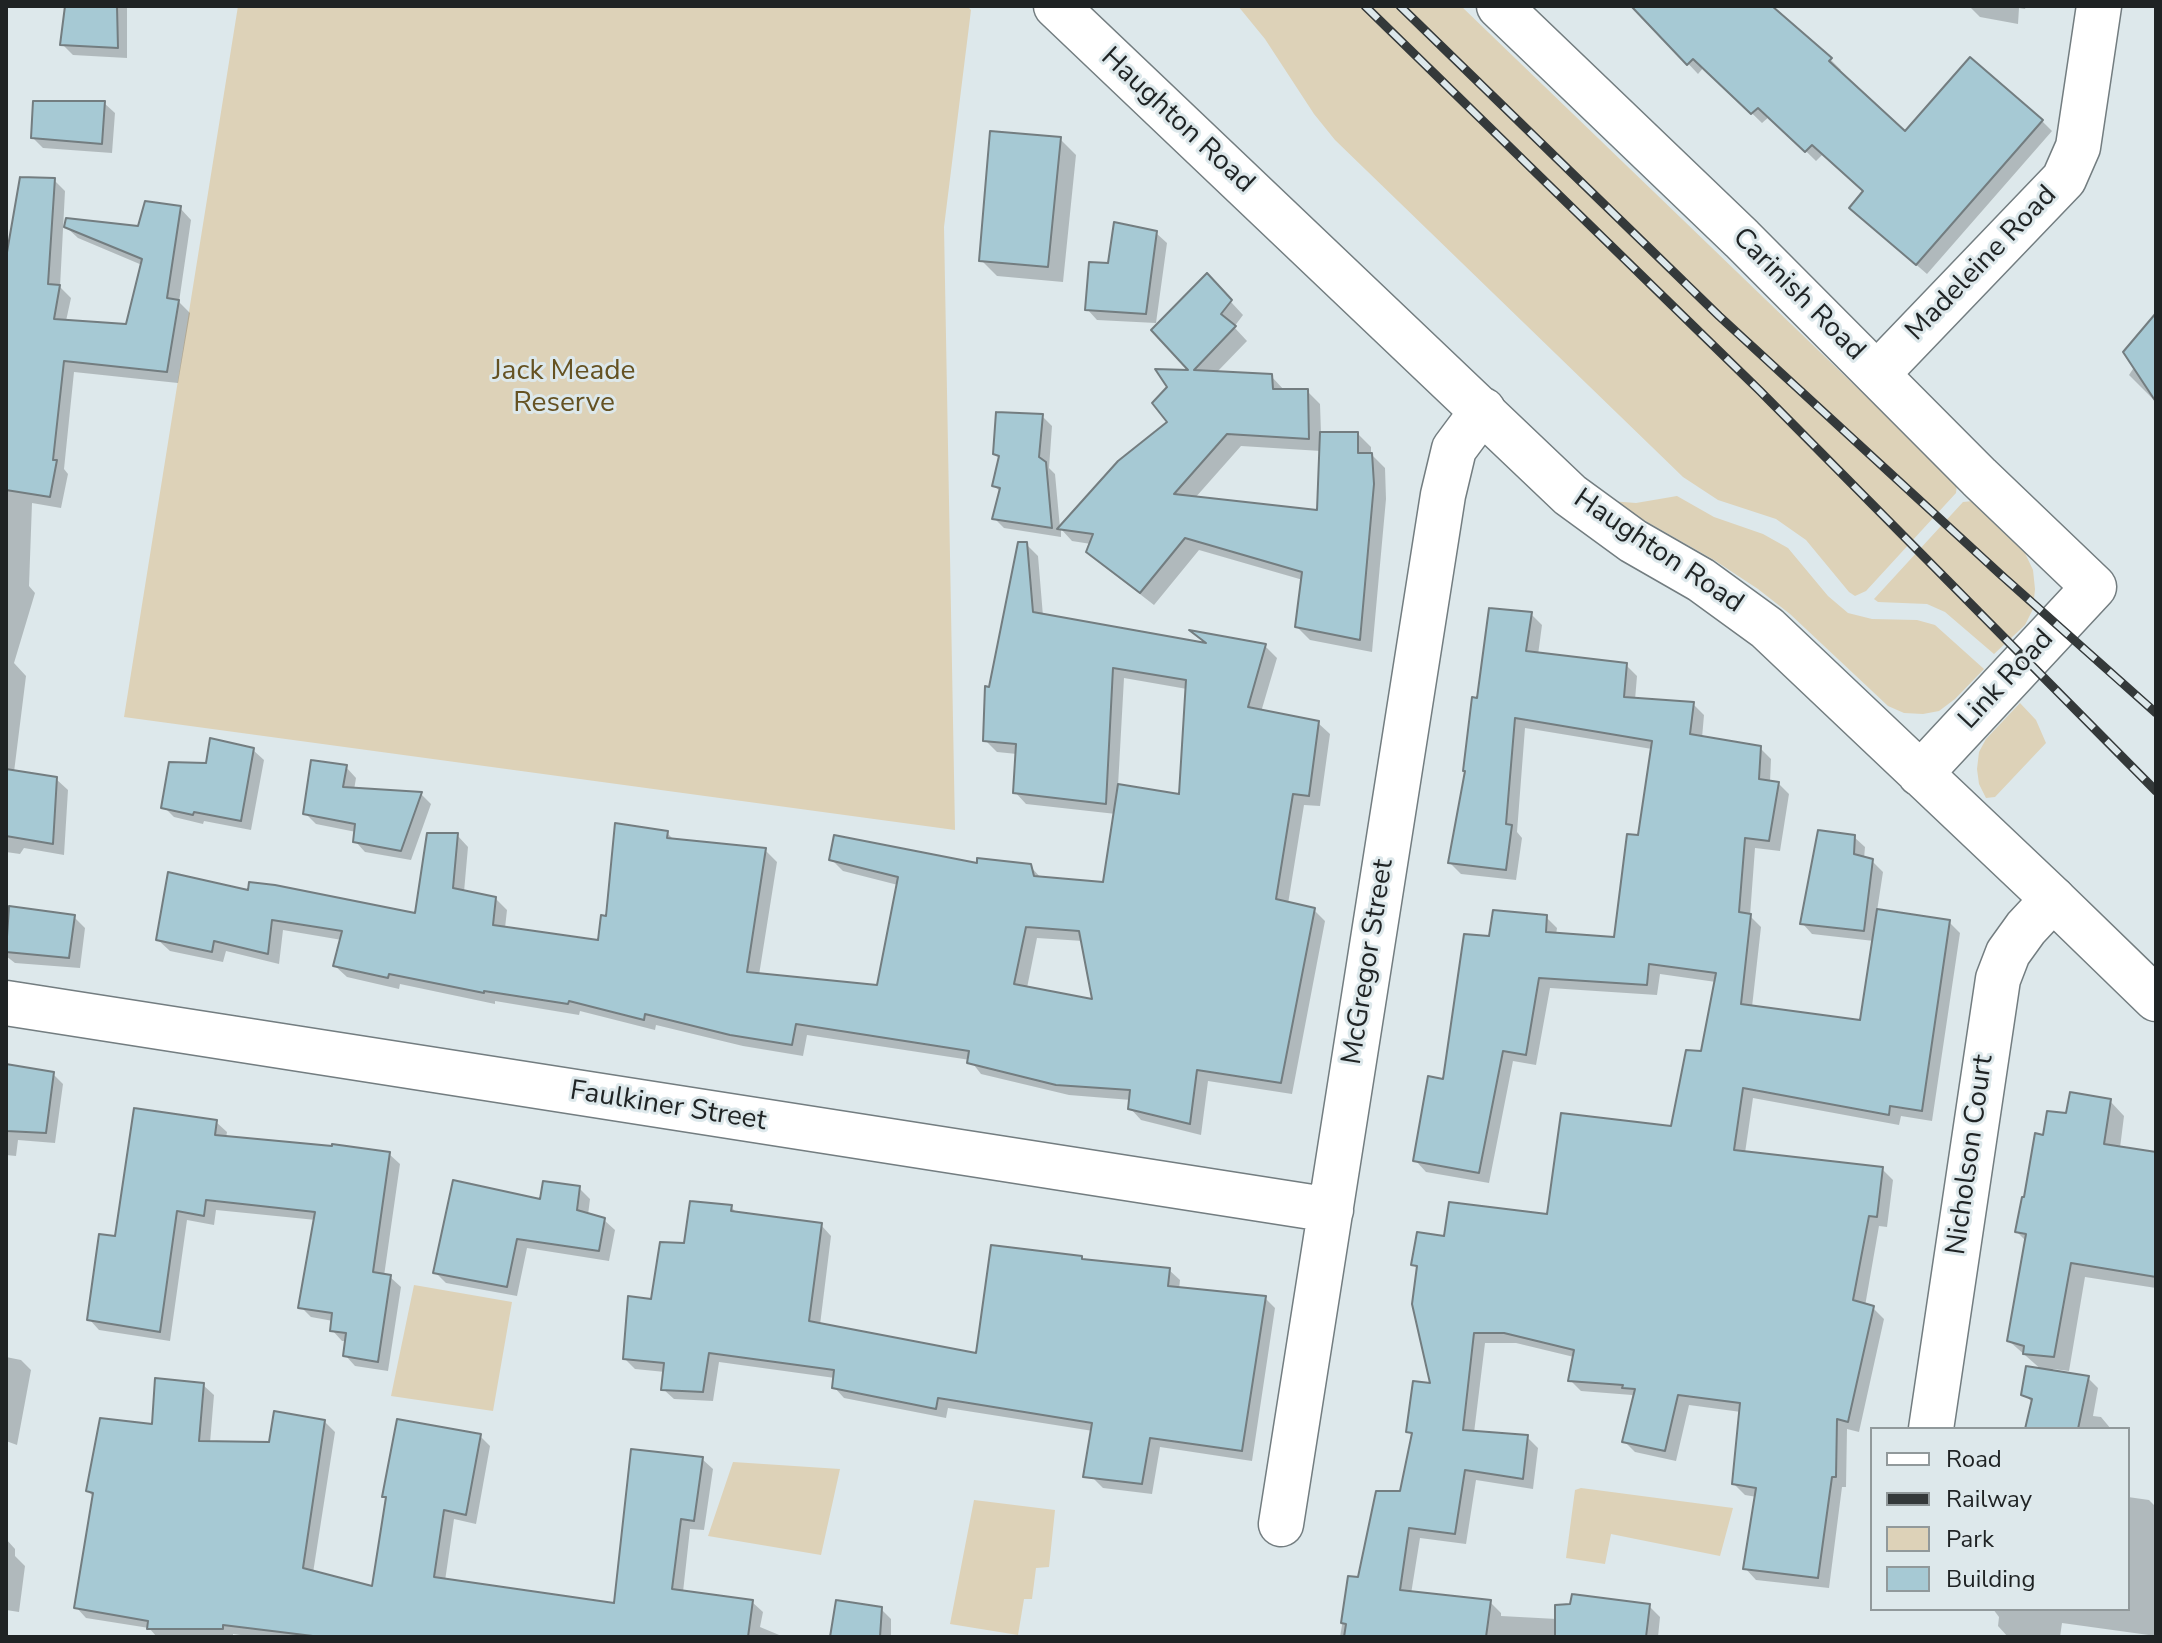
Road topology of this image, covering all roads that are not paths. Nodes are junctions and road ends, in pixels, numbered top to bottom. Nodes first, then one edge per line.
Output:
1 (1056, 6) edge
2 (1499, 6) edge
3 (2099, 6) edge
4 (1877, 374) junction
5 (1483, 410) junction
6 (2094, 587) joint
7 (1920, 774) junction
8 (2053, 899) junction
9 (2156, 999) edge
10 (6, 1003) edge
11 (1331, 1210) junction
12 (1931, 1427) edge
13 (1281, 1524) dead end

1 - 5 street, Haughton Road
2 - 4 street, Carinish Road
3 - 4 street, Madeleine Road
4 - 6 street, Carinish Road
5 - 7 street, Haughton Road
5 - 11 street, McGregor Street
6 - 7 street, Link Road
7 - 8 street, Haughton Road
8 - 9 street, Haughton Road
8 - 12 street, Nicholson Court
10 - 11 street, Faulkiner Street
11 - 13 street, McGregor Street

